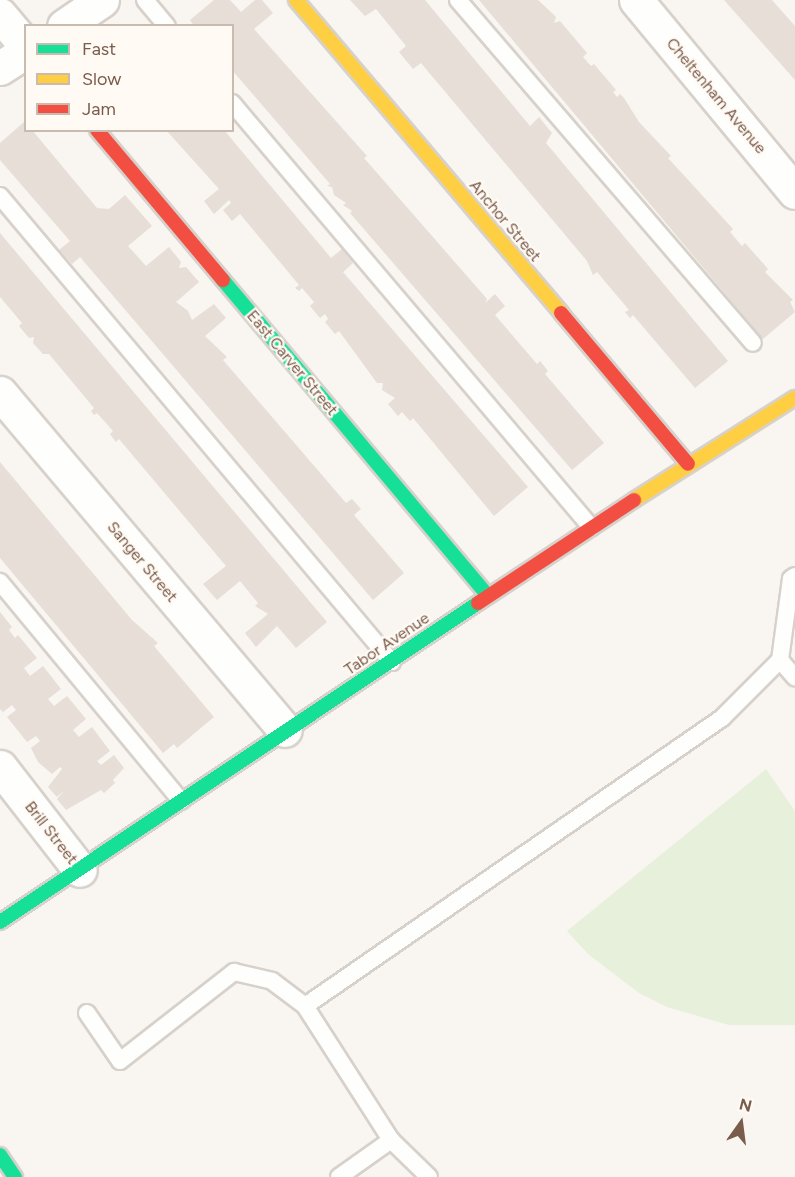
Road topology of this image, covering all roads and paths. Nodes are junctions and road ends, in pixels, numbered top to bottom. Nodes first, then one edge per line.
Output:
1 (102, 0) edge
2 (145, 0) edge
3 (296, 0) edge
4 (458, 0) edge
5 (636, 0) edge
6 (0, 15) edge
7 (67, 24) edge
8 (165, 24) edge
9 (24, 44) edge
10 (24, 52) edge
11 (0, 68) edge
12 (234, 105) edge
13 (99, 132) edge
14 (795, 192) edge
15 (0, 196) edge
16 (753, 343) dead end
17 (0, 393) edge
18 (795, 398) edge
19 (688, 464) junction
20 (591, 527) junction
21 (795, 576) edge
22 (0, 582) edge
23 (488, 596) junction
24 (780, 660) junction
25 (392, 662) junction
26 (795, 677) edge
27 (285, 730) junction
28 (0, 767) edge
29 (181, 801) junction
30 (80, 870) junction
31 (0, 922) edge
32 (305, 1006) junction
33 (87, 1013) dead end
34 (391, 1140) junction
35 (0, 1155) edge
36 (15, 1177) edge
37 (339, 1177) edge
38 (429, 1177) edge

1 - 7 street
2 - 8 lane
3 - 19 street, Anchor Street
4 - 16 lane
5 - 14 street, Cheltenham Avenue
6 - 9 street
10 - 11 street
12 - 20 lane
13 - 23 street, East Carver Street
15 - 25 lane
17 - 27 street, Sanger Street
18 - 19 street, Tabor Avenue
19 - 20 street, Tabor Avenue
20 - 23 street, Tabor Avenue
21 - 24 lane
22 - 29 lane
23 - 25 street, Tabor Avenue
24 - 26 lane
24 - 32 lane
25 - 27 street, Tabor Avenue
27 - 29 street, Tabor Avenue
28 - 30 street, Brill Street
29 - 30 street, Tabor Avenue
30 - 31 street, Tabor Avenue
32 - 33 lane
32 - 34 lane
34 - 37 lane
34 - 38 lane
35 - 36 street

